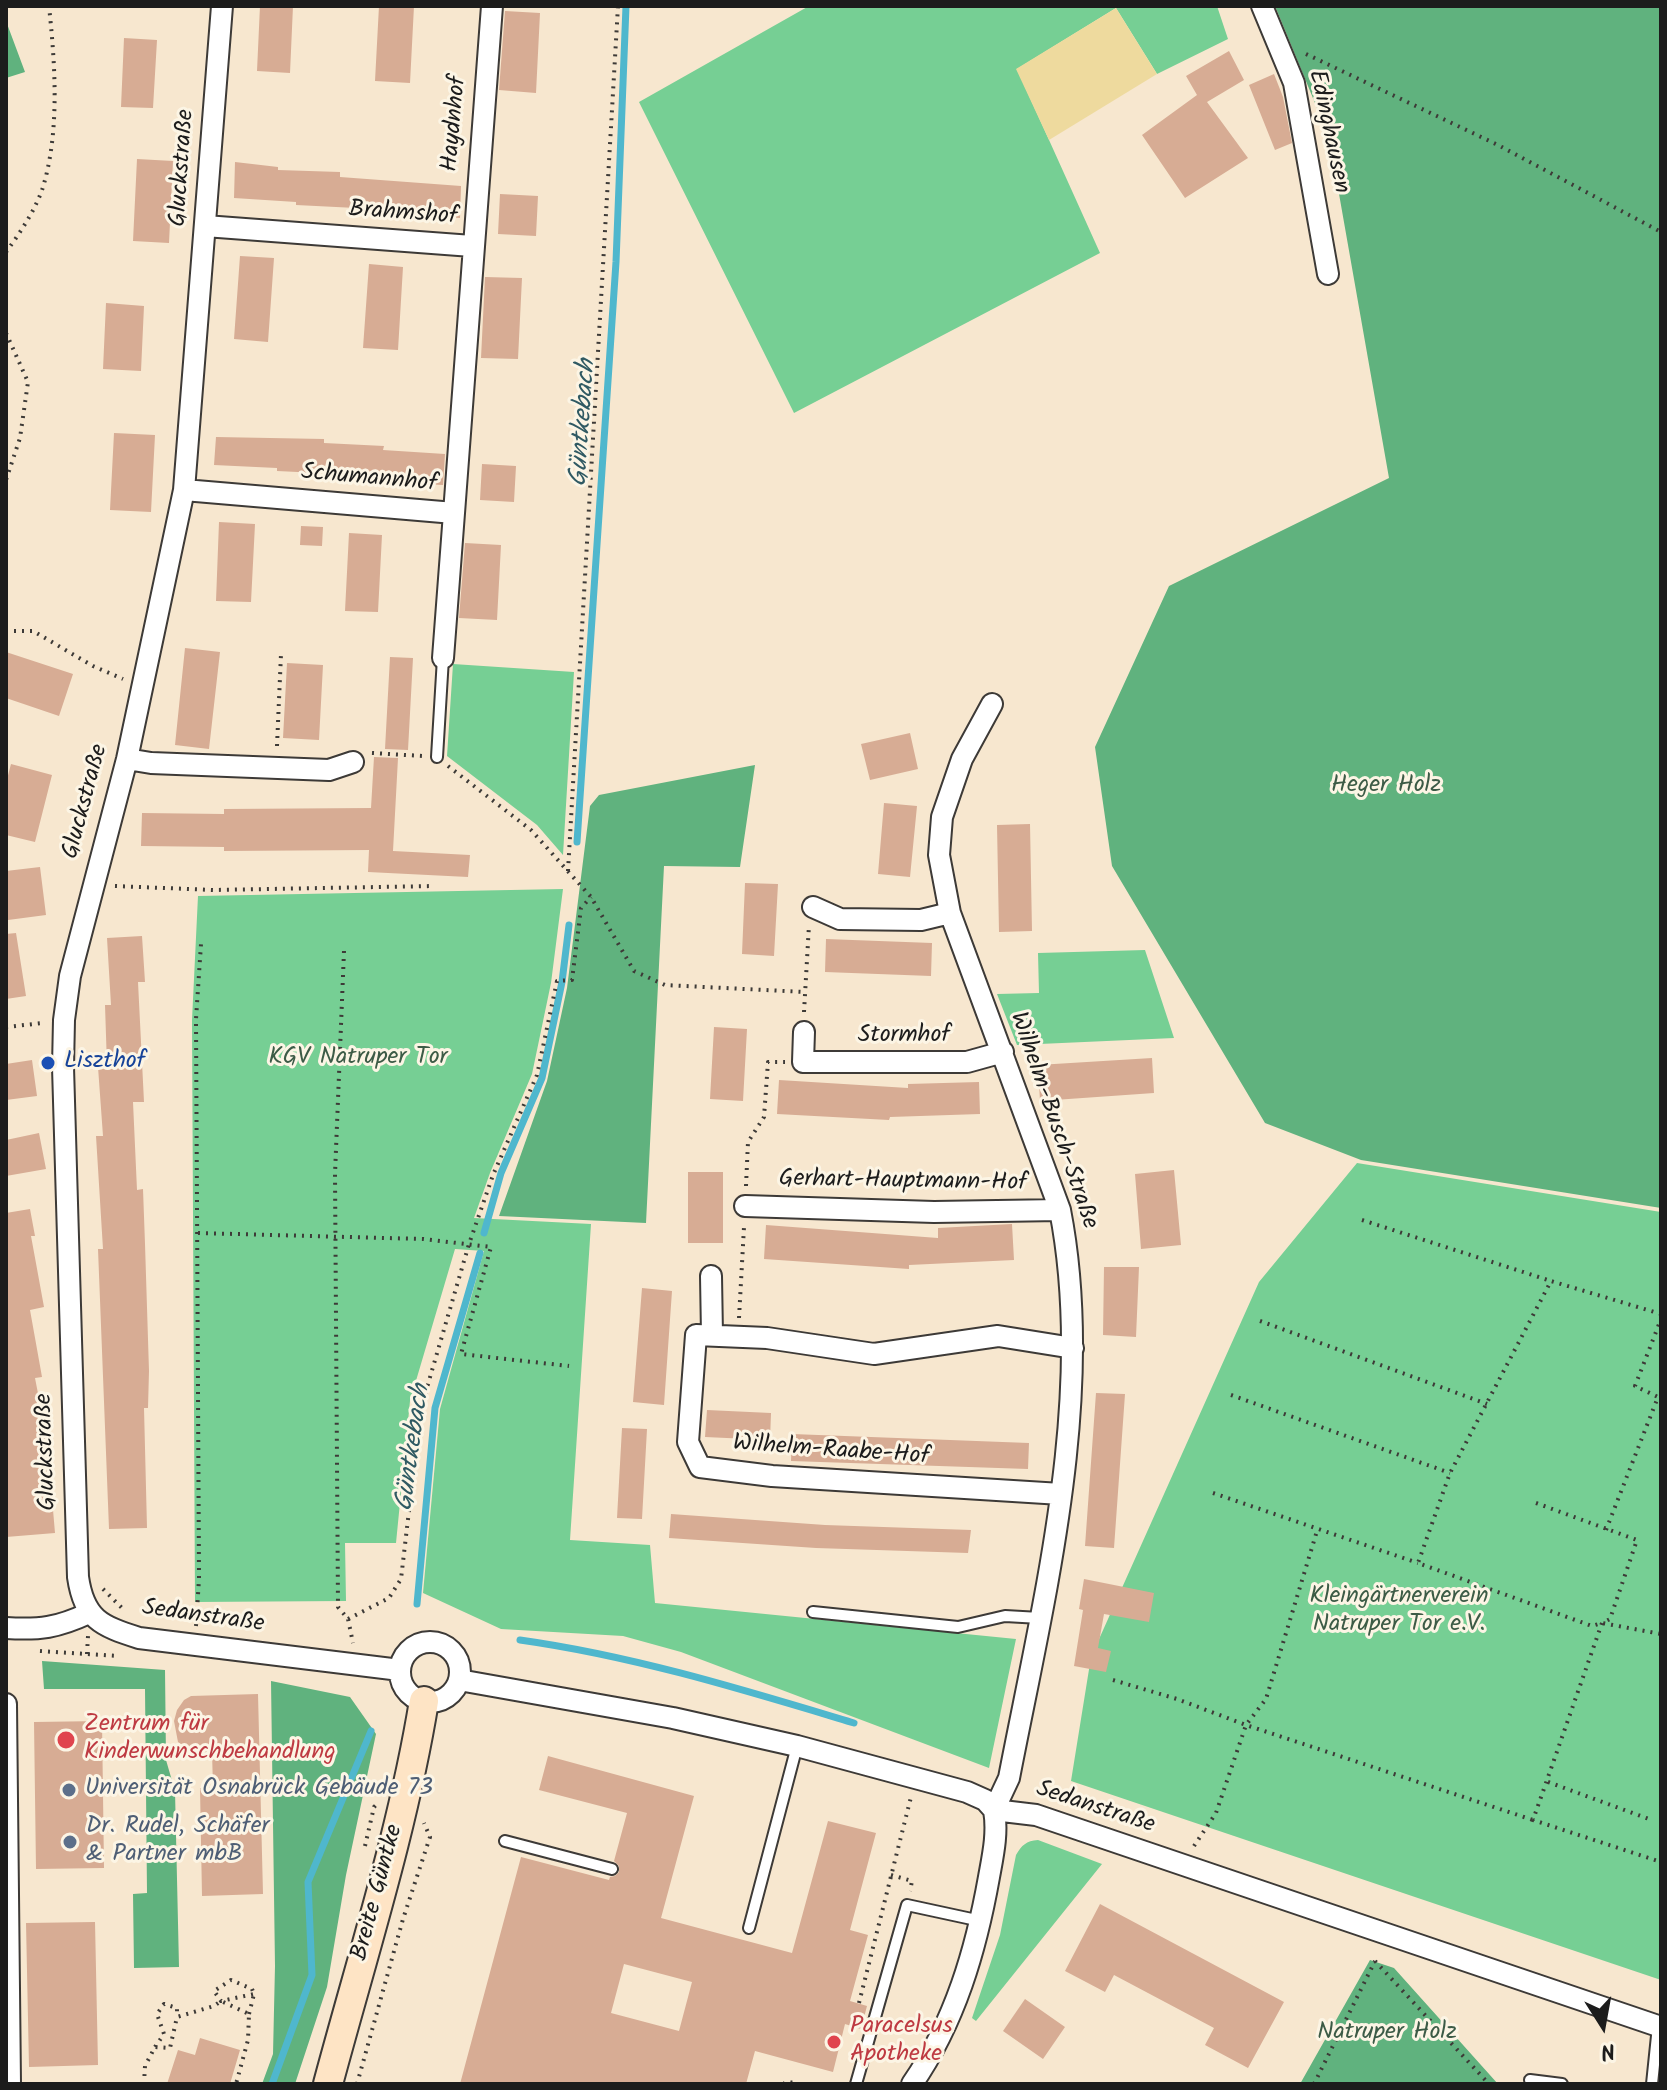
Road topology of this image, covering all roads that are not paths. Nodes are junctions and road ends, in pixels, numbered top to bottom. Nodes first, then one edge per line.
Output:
1 (222, 6) edge
2 (492, 6) edge
3 (1262, 6) edge
4 (205, 226) junction
5 (472, 246) junction
6 (1328, 274) dead end
7 (184, 490) junction
8 (454, 513) junction
9 (443, 658) joint
10 (992, 704) dead end
11 (437, 757) road end
12 (127, 759) junction
13 (353, 762) road end
14 (813, 907) road end
15 (950, 913) junction
16 (804, 1032) dead end
17 (1003, 1052) junction
18 (745, 1206) road end
19 (1060, 1210) junction
20 (711, 1276) dead end
21 (712, 1335) junction
22 (1073, 1348) junction
23 (1061, 1494) junction
24 (813, 1612) dead end
25 (89, 1613) junction
26 (1040, 1618) junction
27 (6, 1628) edge
28 (400, 1670) junction
29 (459, 1680) junction
30 (424, 1701) junction
31 (6, 1704) edge
32 (797, 1746) junction
33 (994, 1810) junction
34 (505, 1841) dead end
35 (7, 1860) edge
36 (612, 1869) dead end
37 (981, 1921) junction
38 (749, 1928) dead end
39 (1659, 2027) edge
40 (1530, 2080) dead end
41 (10, 2084) edge
42 (328, 2084) edge
43 (856, 2084) edge
44 (912, 2084) edge
45 (1562, 2084) edge
46 (1652, 2084) edge

1 - 4 street, Gluckstraße
2 - 5 street, Haydnhof
3 - 6 street, Edinghausen
4 - 5 street, Brahmshof
4 - 7 street, Gluckstraße
5 - 8 street, Brahmshof
7 - 8 street, Schumannhof
7 - 12 street, Gluckstraße
8 - 9 street, Schumannhof
9 - 11 lane
10 - 15 street, Wilhelm-Busch-Straße
12 - 13 street
12 - 25 street, Gluckstraße
14 - 15 street
15 - 17 street, Wilhelm-Busch-Straße
16 - 17 street, Stormhof
17 - 19 street, Wilhelm-Busch-Straße
18 - 19 street, Gerhart-Hauptmann-Hof
19 - 22 street, Wilhelm-Busch-Straße
20 - 21 street
21 - 22 street
21 - 23 street, Wilhelm-Raabe-Hof
22 - 23 street, Wilhelm-Busch-Straße
23 - 26 street, Wilhelm-Busch-Straße
24 - 26 lane
25 - 27 street
25 - 28 street, Sedanstraße
26 - 33 street, Wilhelm-Busch-Straße
28 - 29 street
28 - 30 street
29 - 30 street
29 - 32 street, Sedanstraße
30 - 42 street, Breite Güntke
31 - 35 street
32 - 33 street, Sedanstraße
32 - 38 lane
33 - 37 street
33 - 39 street, Sedanstraße
34 - 36 lane
35 - 41 street
37 - 43 lane
37 - 44 street
39 - 46 lane, Sedanstraße
40 - 45 lane

